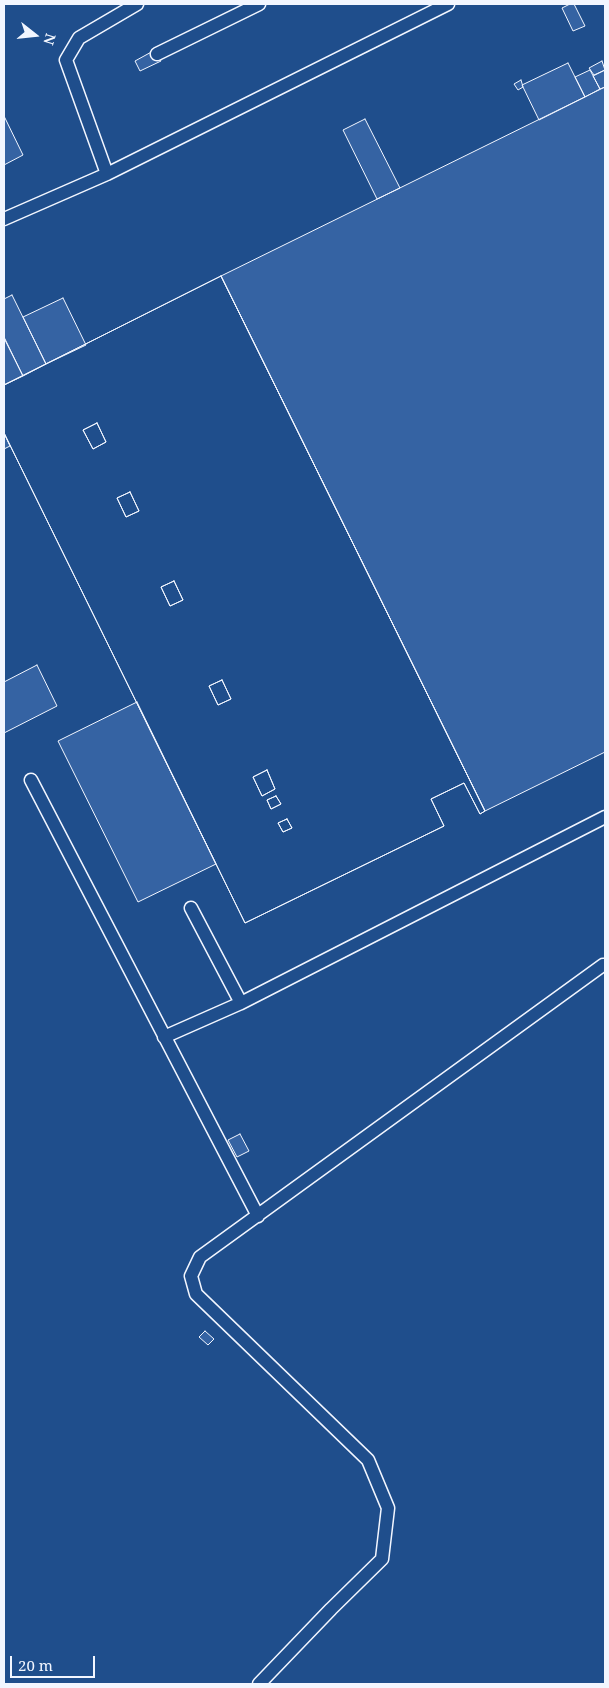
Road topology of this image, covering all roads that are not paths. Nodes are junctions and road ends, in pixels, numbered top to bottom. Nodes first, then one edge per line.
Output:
1 (137, 4) edge
2 (259, 4) edge
3 (448, 4) edge
4 (157, 54) dead end
5 (107, 174) junction
6 (4, 219) edge
7 (31, 780) dead end
8 (605, 817) edge
9 (191, 908) dead end
10 (605, 965) edge
11 (241, 1004) junction
12 (164, 1037) junction
13 (258, 1216) junction
14 (259, 1684) edge

1 - 5 lane
2 - 4 lane
3 - 5 lane
5 - 6 lane
7 - 12 lane
8 - 11 lane
9 - 11 lane
10 - 13 lane
11 - 12 lane
12 - 13 lane
13 - 14 lane

